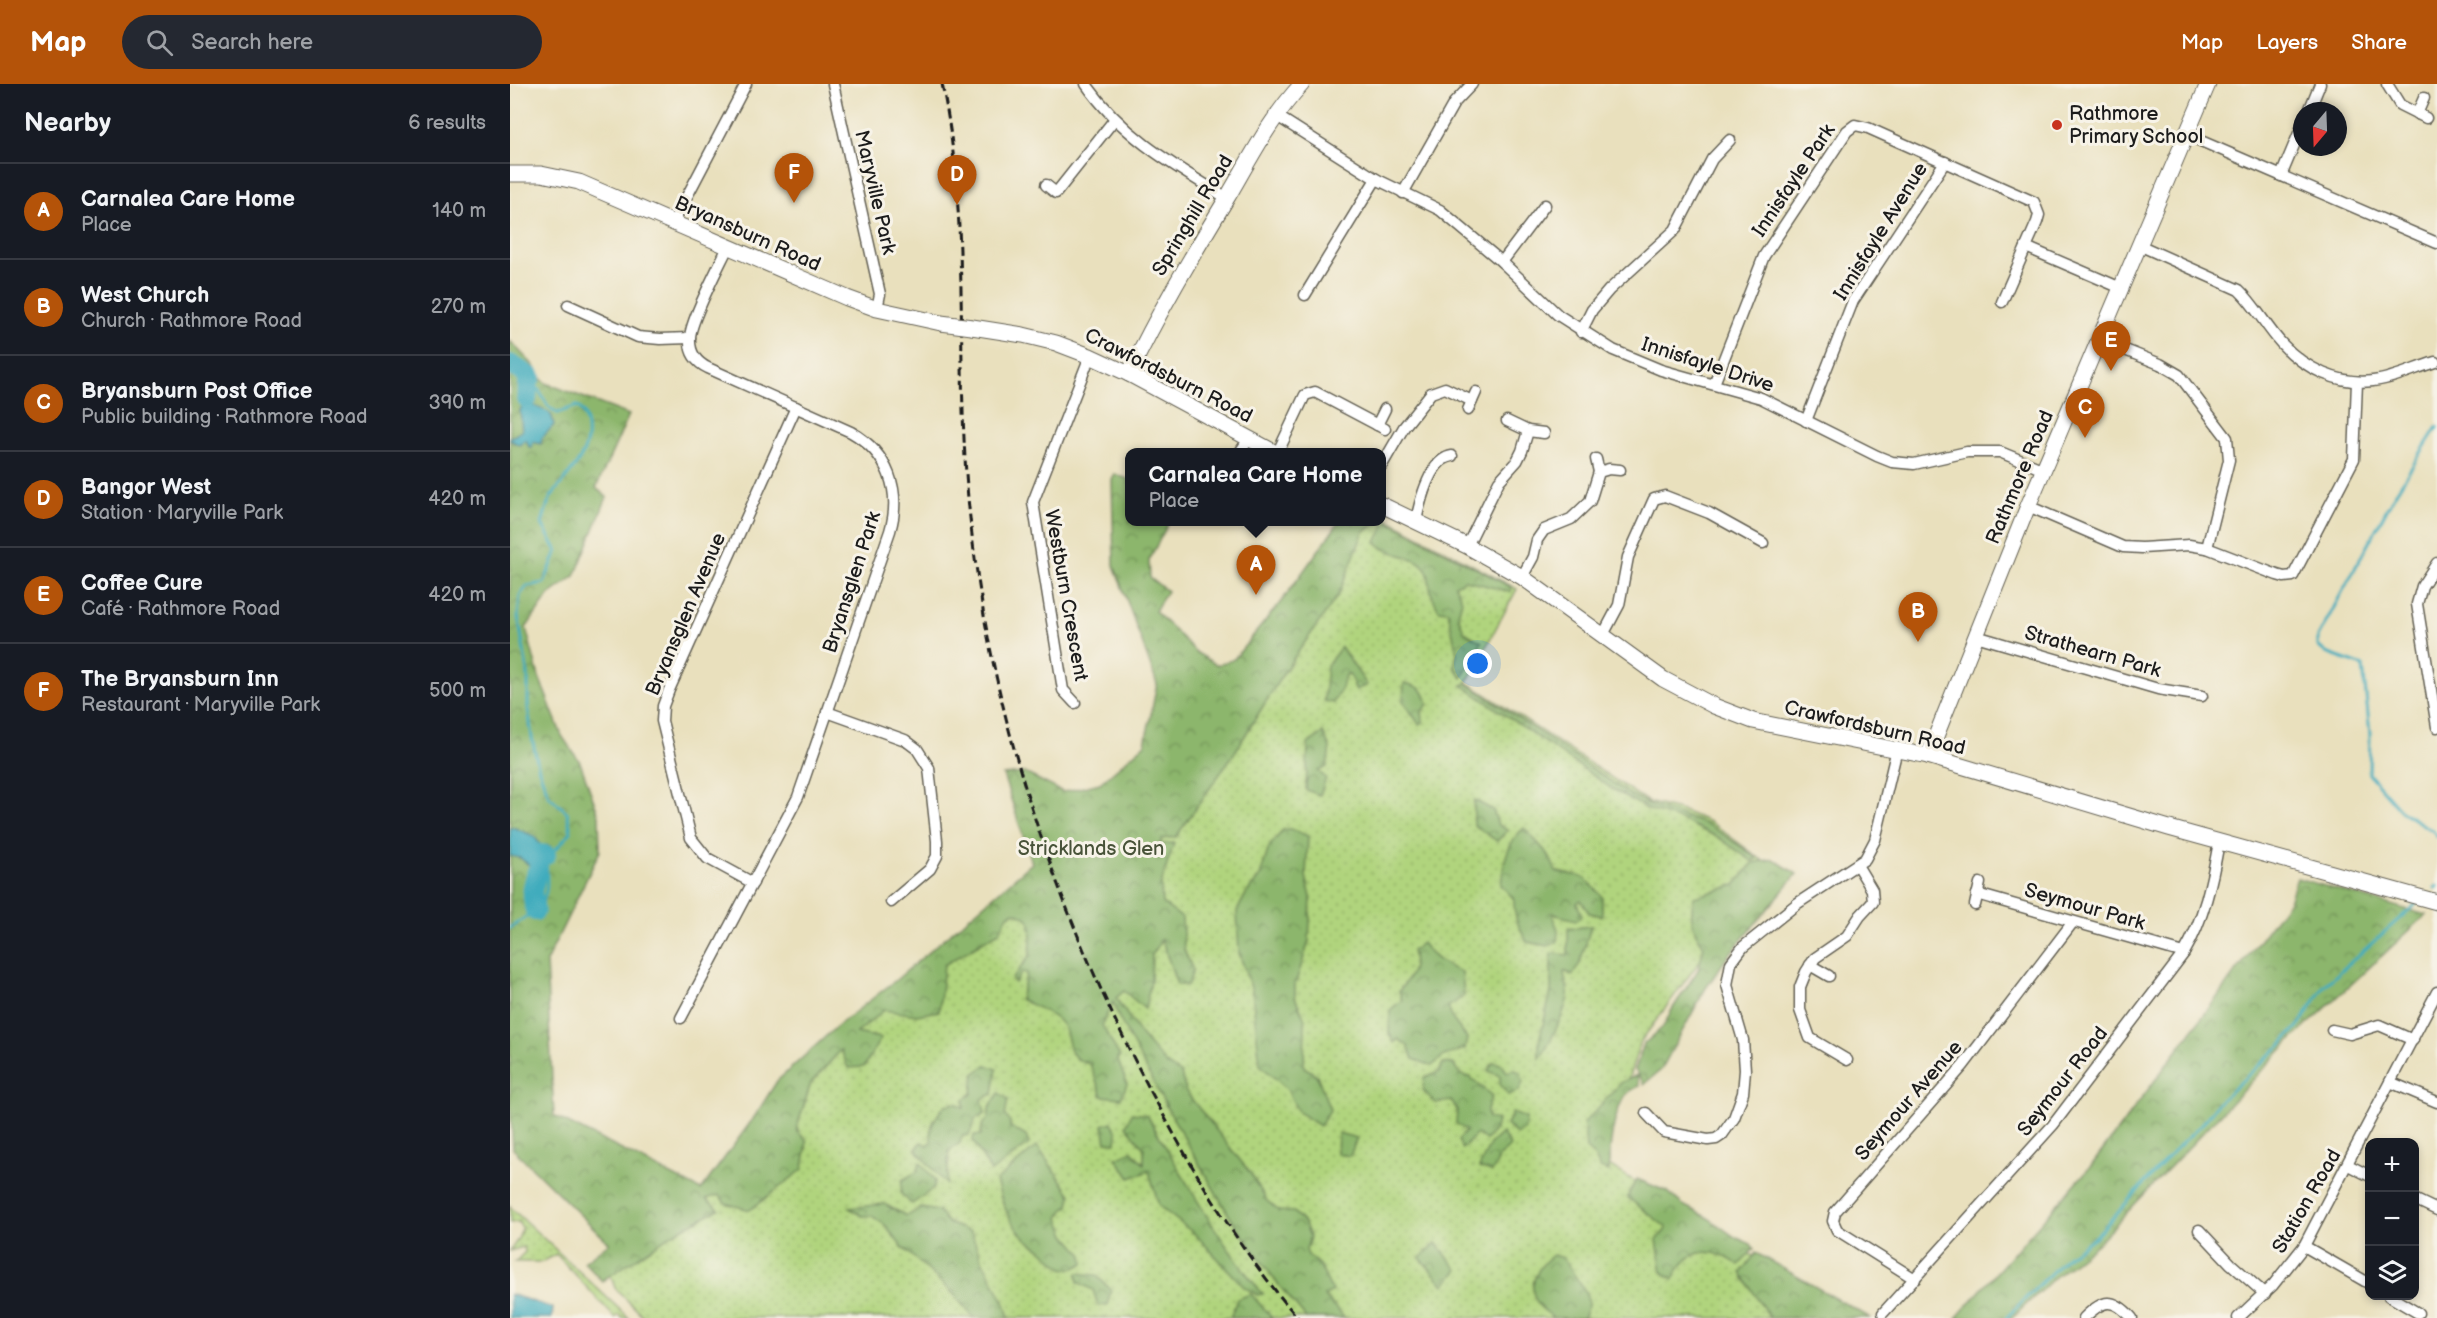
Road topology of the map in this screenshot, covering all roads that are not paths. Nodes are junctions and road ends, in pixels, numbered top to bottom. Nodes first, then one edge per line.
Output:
1 (746, 84) edge
2 (833, 84) edge
3 (1086, 84) edge
4 (1302, 84) edge
5 (1473, 84) edge
6 (2208, 84) edge
7 (2320, 84) edge
8 (2387, 84) edge
9 (2424, 98) dead end
10 (2313, 102) edge
11 (1277, 116) junction
12 (1114, 120) junction
13 (2187, 135) junction
14 (1730, 140) dead end
15 (2293, 147) edge
16 (1945, 162) junction
17 (510, 174) edge
18 (2281, 176) junction
19 (1376, 179) junction
20 (1046, 185) dead end
21 (1403, 192) junction
22 (1227, 198) junction
23 (1545, 205) dead end
24 (673, 223) junction
25 (2437, 243) edge
26 (2139, 245) junction
27 (728, 247) junction
28 (2026, 247) junction
29 (1502, 262) junction
30 (2121, 288) junction
31 (1305, 294) dead end
32 (2002, 302) dead end
33 (568, 305) dead end
34 (877, 309) junction
35 (972, 327) joint
36 (1581, 332) junction
37 (690, 339) junction
38 (2100, 340) junction
39 (1090, 356) junction
40 (2435, 362) dead end
41 (1129, 374) junction
42 (2357, 382) junction
43 (1714, 384) junction
44 (1472, 401) dead end
45 (796, 407) junction
46 (1385, 409) dead end
47 (1507, 421) dead end
48 (1806, 421) junction
49 (1528, 432) junction
50 (1544, 433) dead end
51 (1249, 439) junction
52 (1243, 448) edge
53 (1266, 448) edge
54 (1278, 448) edge
55 (1452, 456) dead end
56 (1386, 458) edge
57 (1596, 459) dead end
58 (1620, 470) dead end
59 (2044, 470) junction
60 (1599, 472) junction
61 (2028, 506) junction
62 (1386, 507) edge
63 (1416, 521) junction
64 (1763, 543) dead end
65 (1467, 546) junction
66 (2207, 548) junction
67 (2437, 563) edge
68 (1522, 577) junction
69 (1603, 635) junction
70 (1976, 636) junction
71 (2202, 696) dead end
72 (1075, 703) dead end
73 (827, 712) junction
74 (2437, 727) edge
75 (1897, 749) junction
76 (1928, 756) junction
77 (2219, 842) junction
78 (1857, 866) junction
79 (753, 883) junction
80 (1977, 894) dead end
81 (891, 902) dead end
82 (2437, 902) edge
83 (2073, 922) junction
84 (2184, 953) junction
85 (1810, 965) junction
86 (1829, 976) dead end
87 (2437, 993) edge
88 (681, 1018) dead end
89 (2332, 1030) dead end
90 (2413, 1040) junction
91 (1847, 1060) dead end
92 (2390, 1082) junction
93 (2437, 1102) edge
94 (1646, 1113) dead end
95 (2348, 1165) junction
96 (2365, 1174) edge
97 (2419, 1201) edge
98 (2437, 1210) edge
99 (2199, 1230) dead end
100 (2304, 1246) junction
101 (1915, 1279) junction
102 (2365, 1281) edge
103 (2265, 1294) junction
104 (2396, 1300) edge
105 (2418, 1313) dead end
106 (1883, 1314) dead end
107 (2243, 1316) edge
108 (2084, 1318) edge
109 (2132, 1318) edge

1 - 24 street
2 - 34 street, Maryville Park
3 - 12 street
4 - 11 main road, Springhill Road
5 - 21 street
6 - 13 main road, Rathmore Road
7 - 10 street
8 - 9 street
11 - 19 street, Innisfayle Drive
11 - 22 main road, Springhill Road
12 - 20 street
12 - 22 street
13 - 18 street
13 - 26 main road, Rathmore Road
14 - 36 street
15 - 18 street
16 - 28 street, Innisfayle Park
16 - 43 street, Innisfayle Park
16 - 48 street, Innisfayle Avenue
17 - 24 main road, Bryansburn Road
18 - 25 street
19 - 21 street, Innisfayle Drive
19 - 31 street
21 - 29 street, Innisfayle Drive
22 - 41 main road, Springhill Road
23 - 29 street
24 - 27 main road, Bryansburn Road
26 - 30 main road, Rathmore Road
26 - 42 street
27 - 34 main road, Bryansburn Road
27 - 37 street
28 - 30 street
28 - 32 street, Innisfayle Park
29 - 36 street, Innisfayle Drive
30 - 38 main road, Rathmore Road
33 - 37 street
34 - 35 main road, Bryansburn Road, bridge
35 - 39 main road, Crawfordsburn Road
36 - 43 street, Innisfayle Drive
37 - 45 street, Bryansglen Park
38 - 59 main road, Rathmore Road
38 - 66 street
39 - 41 main road, Crawfordsburn Road
39 - 72 street, Westburn Crescent
40 - 42 street
41 - 51 main road, Crawfordsburn Road
42 - 66 street
43 - 48 street, Innisfayle Drive
44 - 56 street
45 - 73 street, Bryansglen Park
45 - 79 street, Bryansglen Avenue
46 - 54 street
47 - 49 street
48 - 59 street, Innisfayle Drive
49 - 50 street
49 - 65 street
51 - 52 street
51 - 53 main road, Crawfordsburn Road
55 - 63 street
57 - 60 street
58 - 60 street
59 - 61 main road, Rathmore Road
60 - 68 street
61 - 66 street
61 - 70 main road, Rathmore Road
62 - 63 main road, Crawfordsburn Road
63 - 65 main road, Crawfordsburn Road
64 - 69 street
65 - 68 main road, Crawfordsburn Road
67 - 74 street
68 - 69 main road, Crawfordsburn Road
69 - 75 main road, Crawfordsburn Road
70 - 71 street, Strathearn Park
70 - 76 main road, Rathmore Road
73 - 79 street, Bryansglen Park
73 - 81 street
75 - 76 main road, Crawfordsburn Road
75 - 78 street
76 - 77 main road, Crawfordsburn Road
77 - 82 main road, Crawfordsburn Road
77 - 84 street, Seymour Road
78 - 85 street
78 - 94 street
79 - 88 street, Bryansglen Park
80 - 83 street, Seymour Park
83 - 84 street, Seymour Park
83 - 101 street, Seymour Avenue
84 - 101 street, Seymour Road
85 - 86 street
85 - 91 street
87 - 90 street, Station Road
89 - 90 street
90 - 92 street, Station Road
92 - 93 street
92 - 95 street, Station Road
95 - 96 street
95 - 100 street, Station Road
97 - 98 street
99 - 103 street
100 - 102 street
100 - 103 street, Station Road
101 - 106 street, Seymour Road
103 - 107 street, Station Road
104 - 105 street
108 - 109 street

